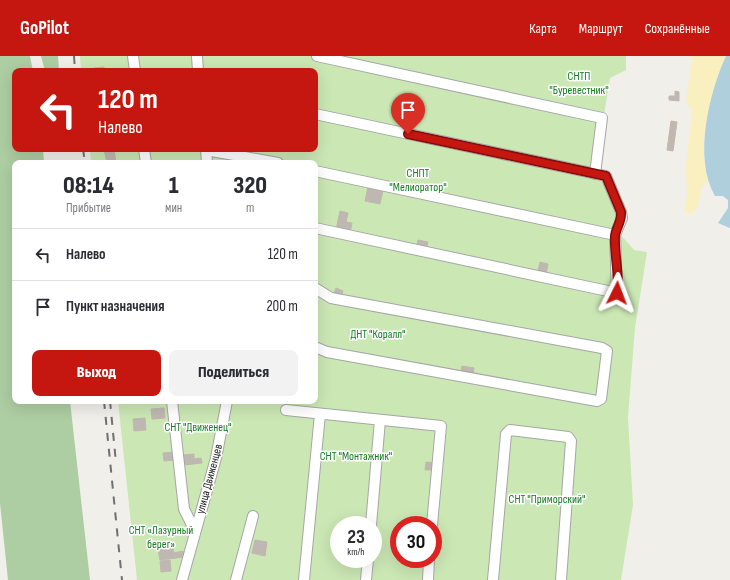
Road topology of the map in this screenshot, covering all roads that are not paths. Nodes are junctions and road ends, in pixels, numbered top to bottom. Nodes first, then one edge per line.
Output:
1 (133, 56) edge
2 (197, 56) edge
3 (317, 56) edge
4 (135, 68) edge
5 (198, 68) edge
6 (318, 115) edge
7 (221, 152) edge
8 (263, 160) edge
9 (318, 172) edge
10 (595, 174) junction
11 (318, 229) edge
12 (615, 235) junction
13 (318, 290) edge
14 (318, 348) edge
15 (172, 404) edge
16 (226, 404) edge
17 (286, 410) dead end
18 (320, 414) junction
19 (380, 420) junction
20 (253, 516) dead end
21 (372, 516) edge
22 (433, 516) edge
23 (195, 532) junction
24 (367, 568) edge
25 (429, 568) edge
26 (182, 580) edge
27 (236, 580) edge
28 (304, 580) edge
29 (366, 580) edge
30 (428, 580) edge
31 (493, 580) edge
32 (561, 580) edge

1 - 4 street
2 - 5 street
3 - 10 street
6 - 10 street
7 - 8 street
9 - 12 street
10 - 12 street
11 - 12 street
13 - 14 street
15 - 23 street
16 - 23 street, улица Движенцев
17 - 18 street
18 - 19 street
18 - 28 street
19 - 21 street
19 - 22 street
20 - 27 street
23 - 26 street, улица Движенцев
24 - 29 street
25 - 30 street
31 - 32 street

